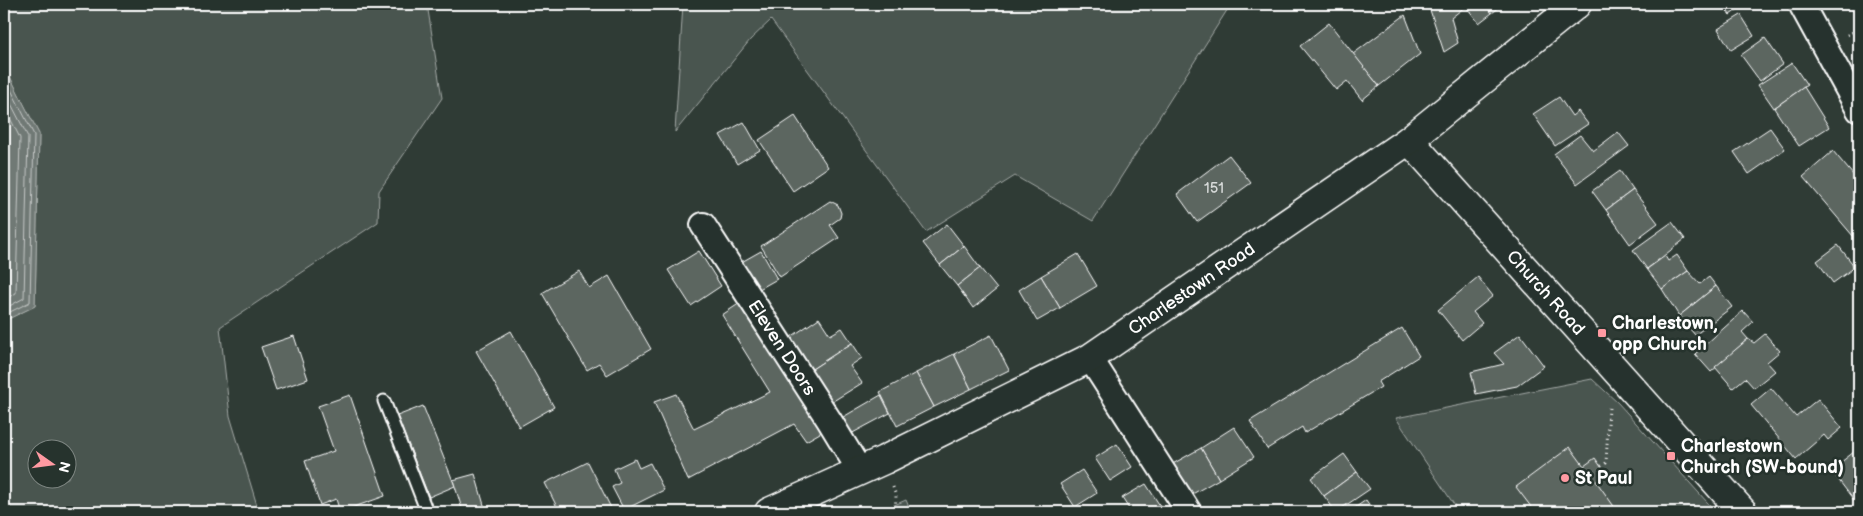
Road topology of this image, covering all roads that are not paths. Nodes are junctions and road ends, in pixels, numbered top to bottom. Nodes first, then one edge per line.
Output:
1 (1577, 4) edge
2 (1801, 4) edge
3 (1859, 110) edge
4 (1409, 140) junction
5 (703, 225) dead end
6 (1090, 358) junction
7 (384, 401) dead end
8 (860, 471) junction
9 (427, 512) edge
10 (769, 512) edge
11 (1189, 512) edge
12 (1743, 512) edge

1 - 4 street, Charlestown Road
2 - 3 street
4 - 6 street, Charlestown Road
4 - 12 street, Church Road
5 - 8 street, Eleven Doors
6 - 8 street, Charlestown Road
6 - 11 street
7 - 9 lane
8 - 10 street, Charlestown Road

